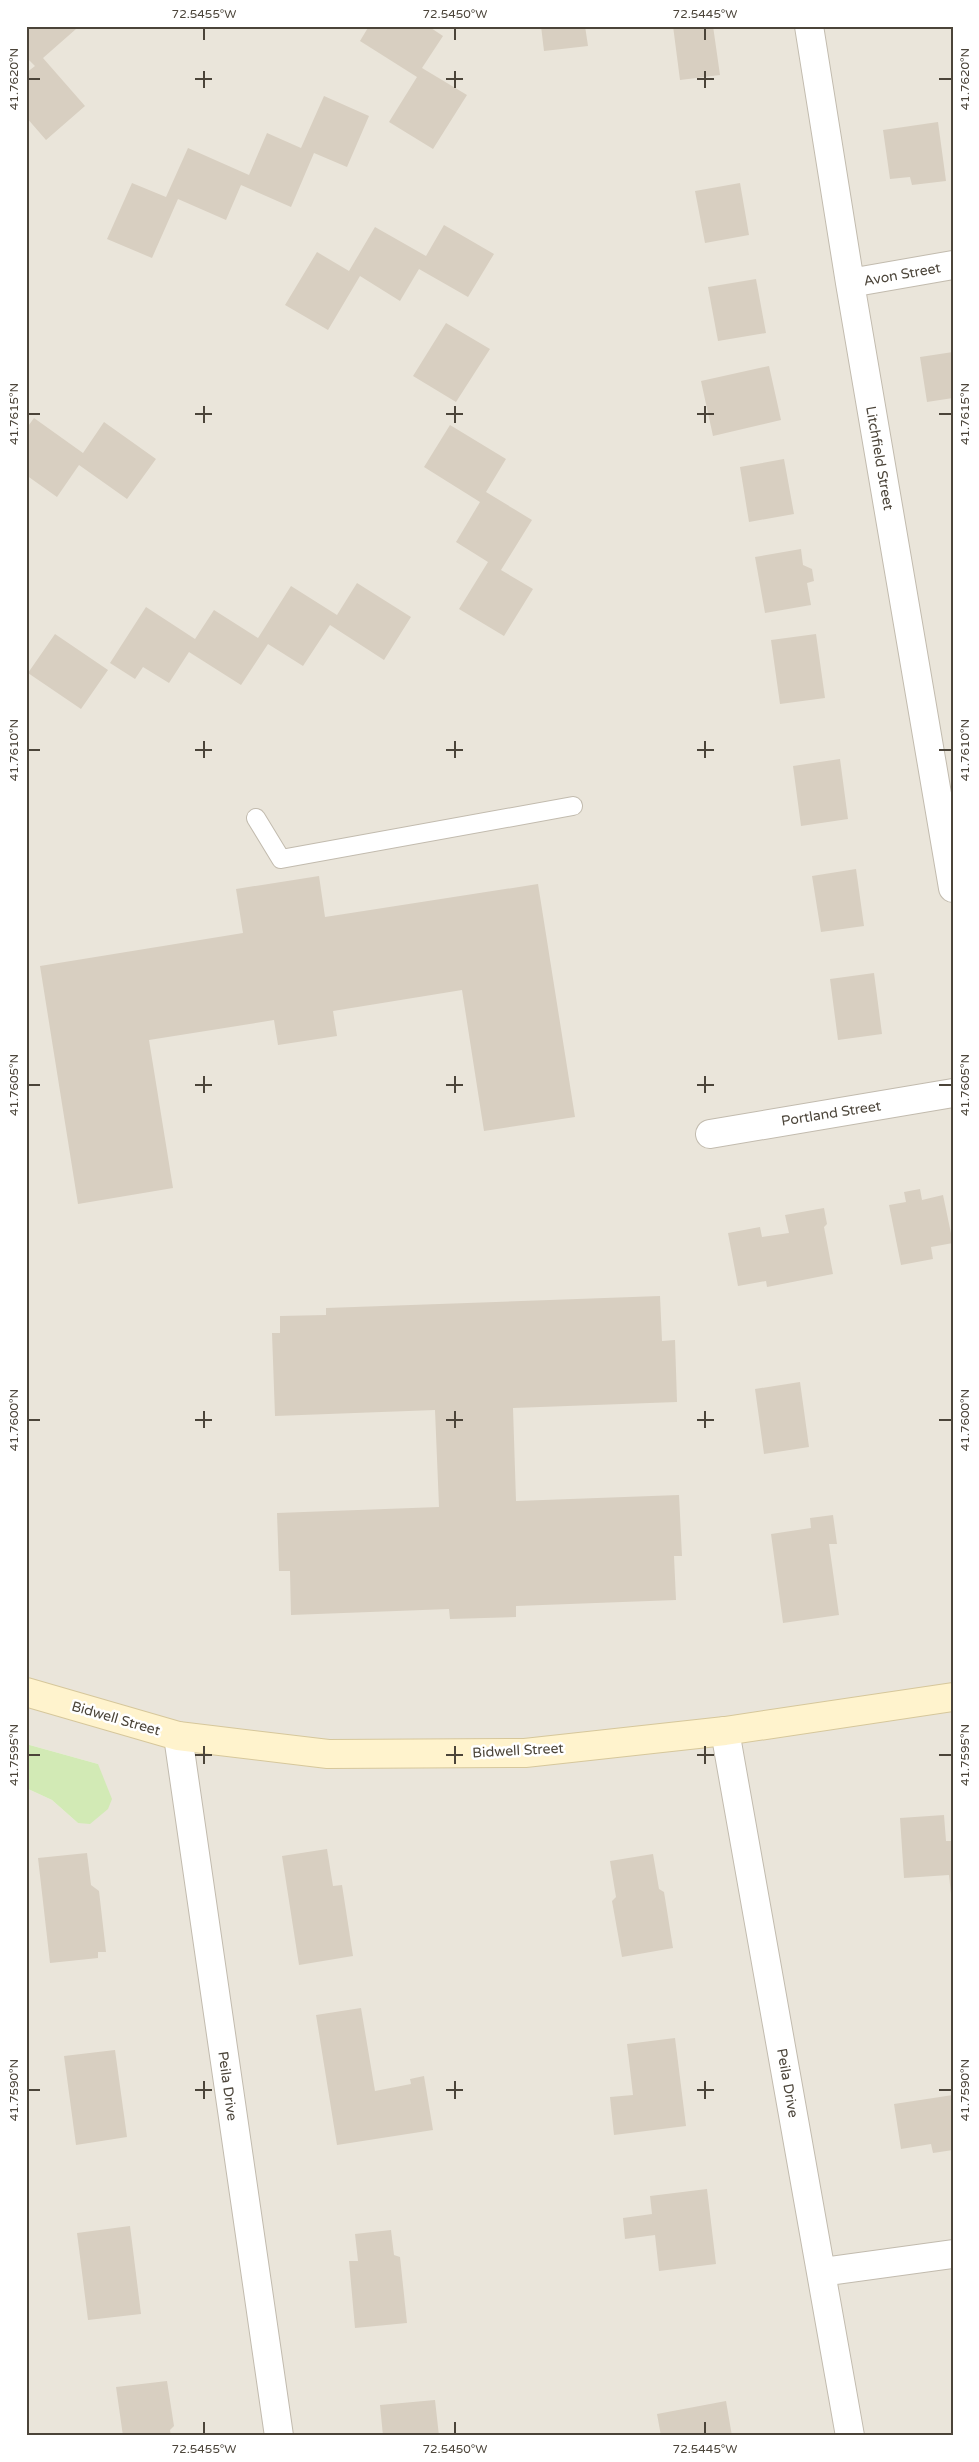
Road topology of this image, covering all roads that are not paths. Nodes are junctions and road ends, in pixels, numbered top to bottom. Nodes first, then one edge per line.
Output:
1 (810, 26) edge
2 (953, 265) edge
3 (850, 283) junction
4 (573, 806) dead end
5 (256, 818) dead end
6 (953, 888) edge
7 (953, 1093) edge
8 (710, 1134) dead end
9 (26, 1692) edge
10 (953, 1697) edge
11 (726, 1731) junction
12 (178, 1736) junction
13 (953, 2254) edge
14 (822, 2272) junction
15 (280, 2436) edge
16 (850, 2436) edge

1 - 3 street, Litchfield Street
2 - 3 street, Avon Street
3 - 6 street, Litchfield Street
4 - 5 lane
7 - 8 street, Portland Street
9 - 12 street, Bidwell Street
10 - 11 street, Bidwell Street
11 - 12 street, Bidwell Street
11 - 14 street, Peila Drive
12 - 15 street, Peila Drive
13 - 14 street
14 - 16 street, Peila Drive

